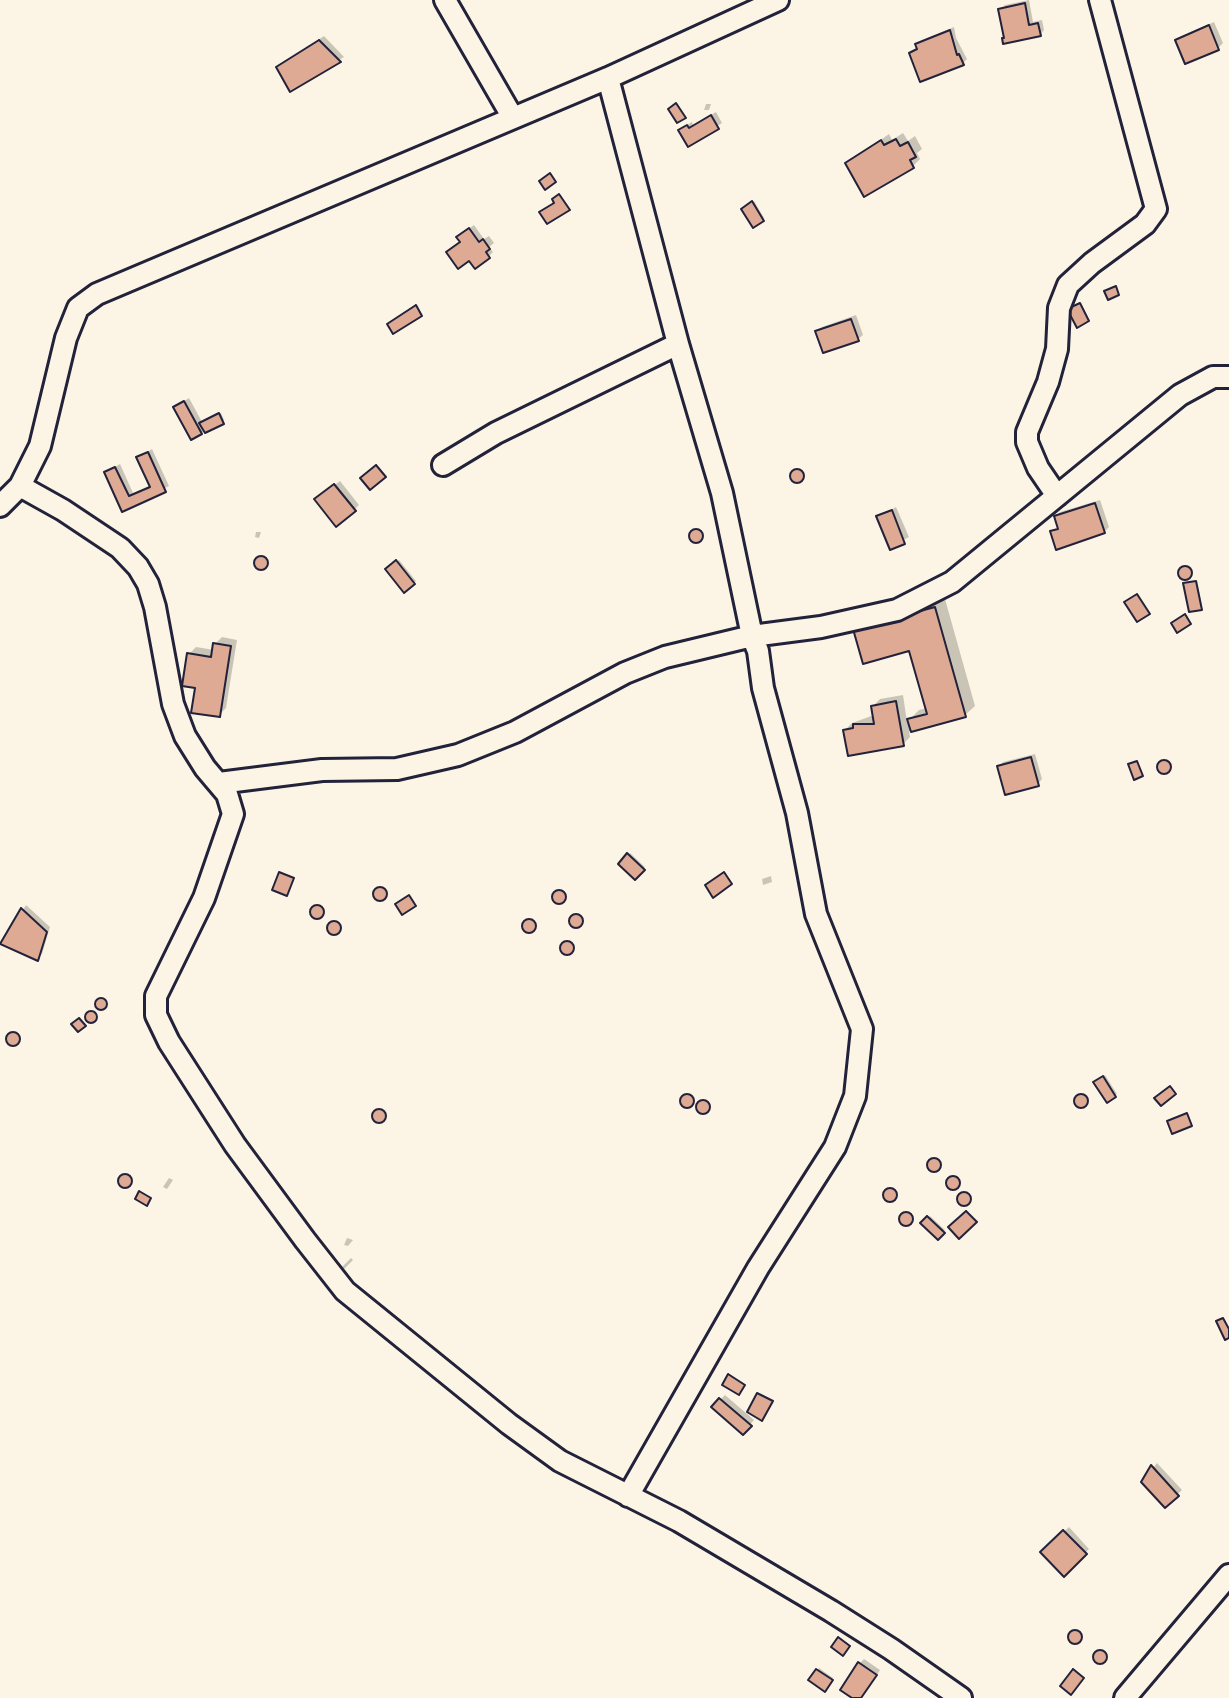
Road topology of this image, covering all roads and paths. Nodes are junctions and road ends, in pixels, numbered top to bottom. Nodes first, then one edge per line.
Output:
1 (445, 0) edge
2 (778, 0) edge
3 (1100, 0) edge
4 (608, 78) junction
5 (513, 118) junction
6 (678, 344) junction
7 (1229, 377) edge
8 (443, 465) dead end
9 (20, 486) junction
10 (1057, 496) junction
11 (0, 506) edge
12 (752, 636) junction
13 (219, 783) junction
14 (628, 1496) junction
15 (1229, 1575) edge
16 (961, 1698) edge
17 (1125, 1698) edge

1 - 5 street
2 - 4 street
3 - 10 street
4 - 5 street
4 - 6 street
5 - 9 street
6 - 8 street
6 - 12 street
7 - 10 street
9 - 11 street
9 - 13 street
10 - 12 street
12 - 13 street
12 - 14 street
13 - 14 street
14 - 16 street
15 - 17 street

